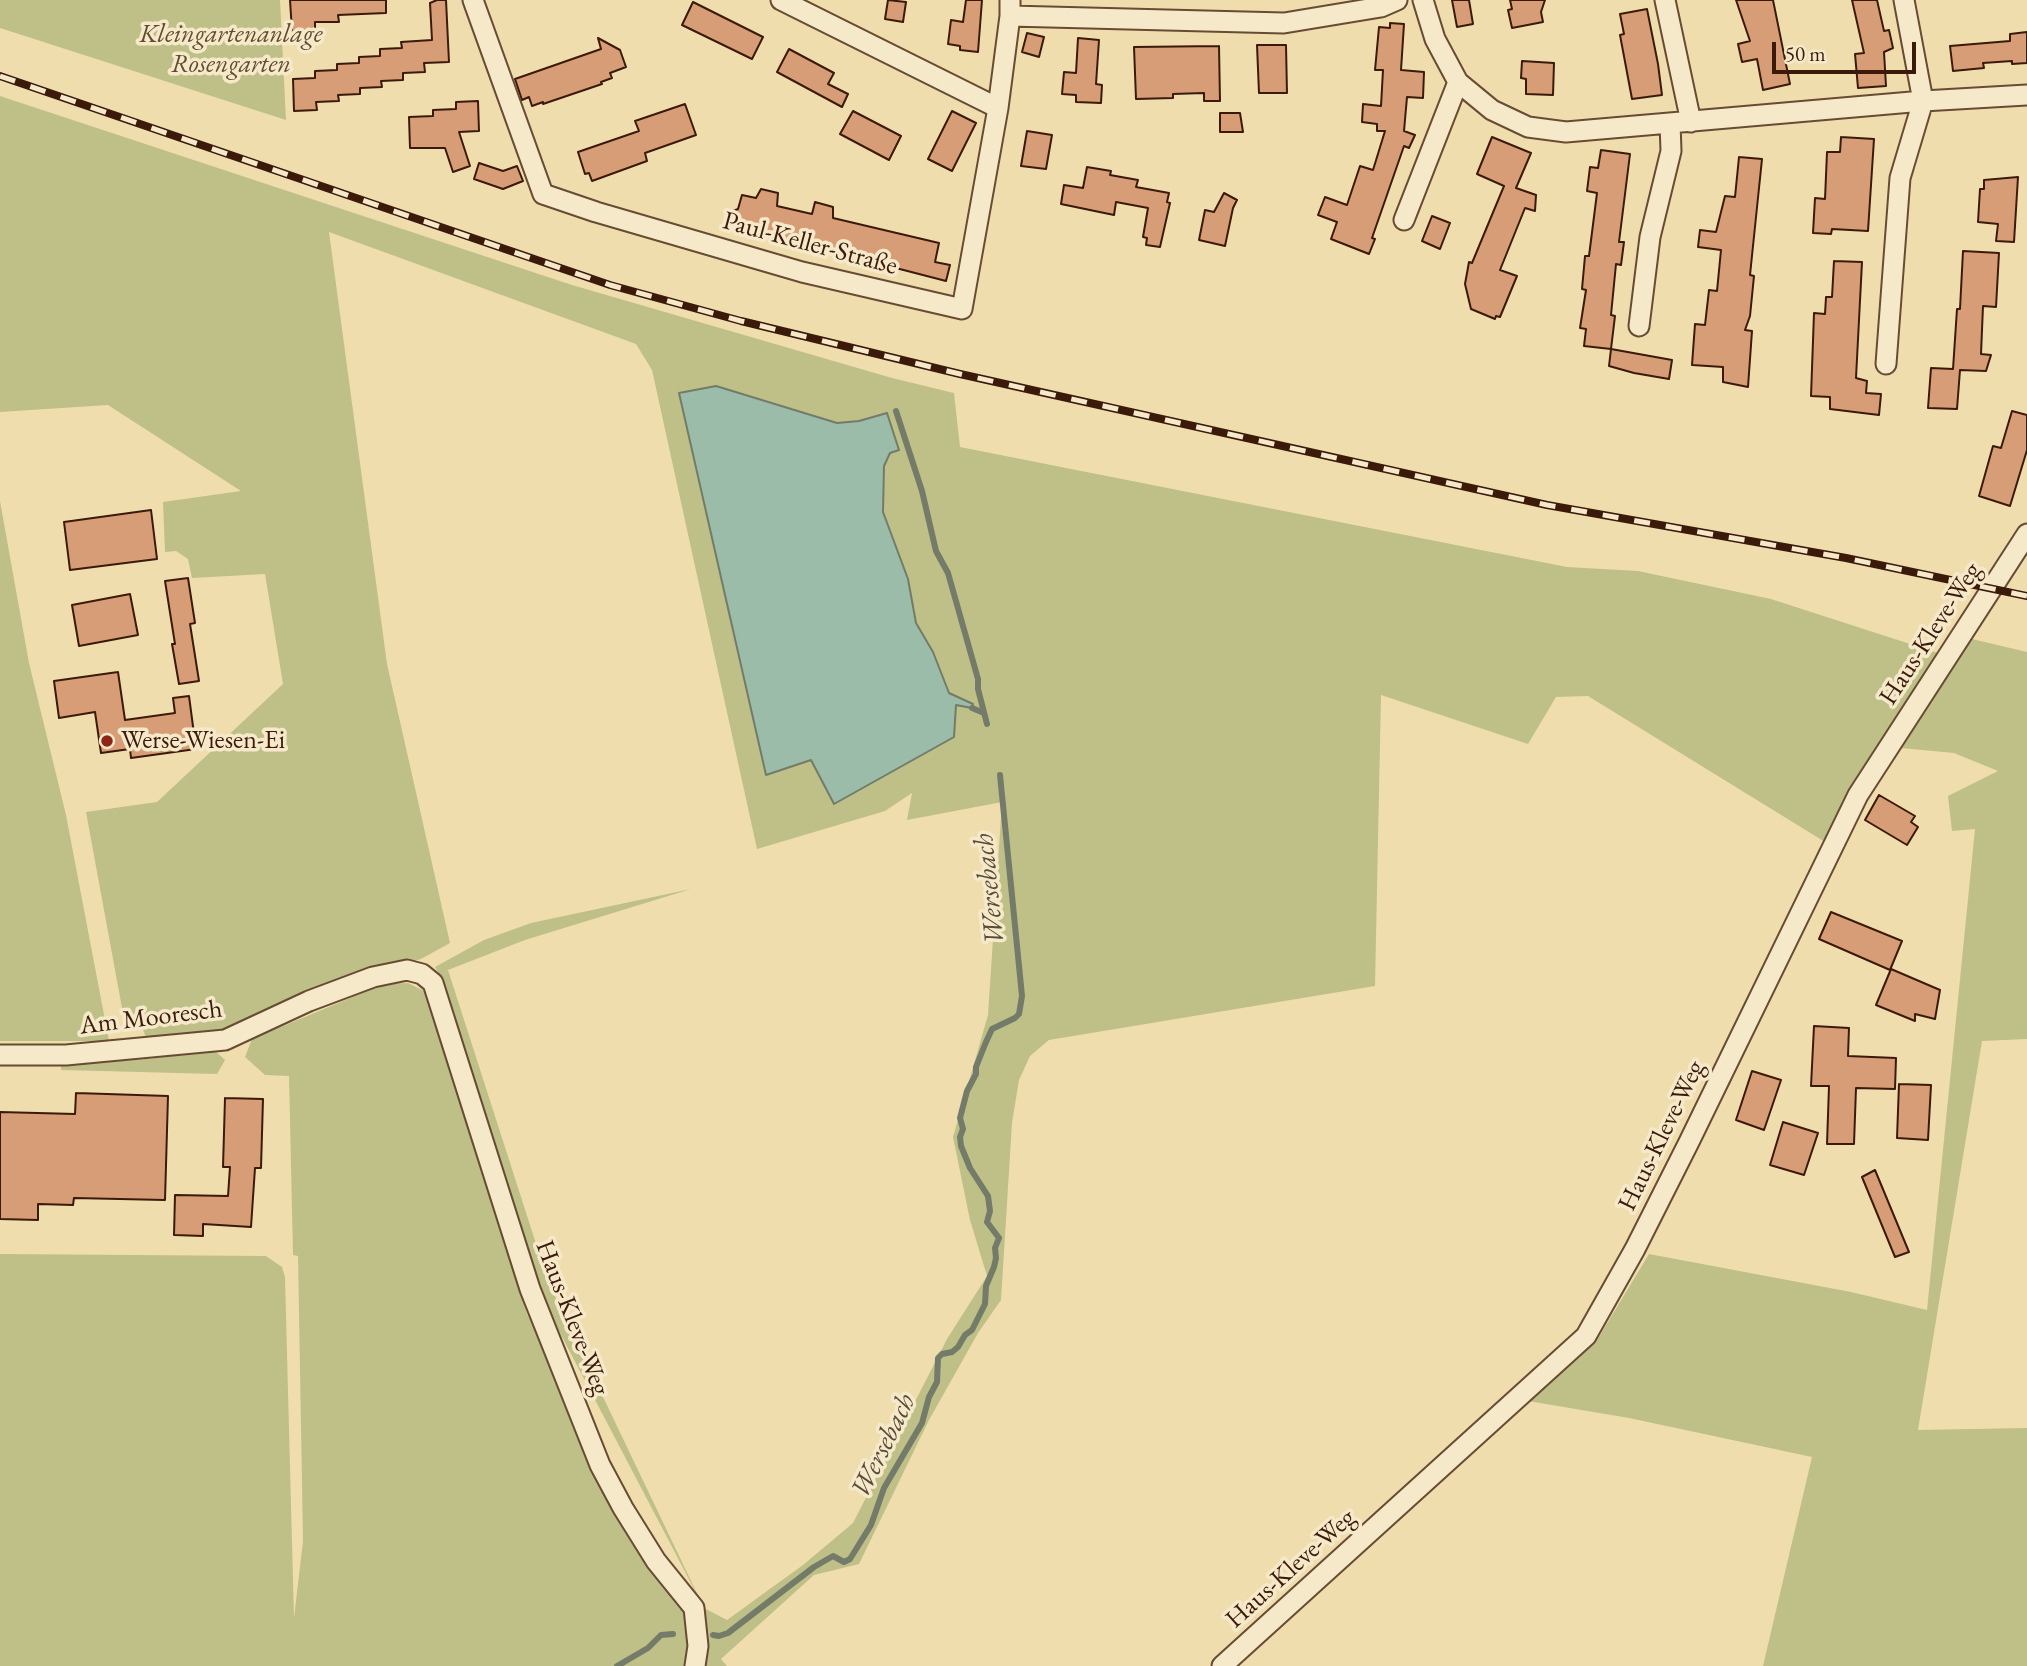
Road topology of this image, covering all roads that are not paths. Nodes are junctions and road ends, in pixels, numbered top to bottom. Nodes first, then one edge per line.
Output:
1 (472, 0) edge
2 (781, 0) edge
3 (1397, 0) edge
4 (1423, 0) edge
5 (1665, 0) edge
6 (1904, 0) edge
7 (1010, 8) edge
8 (1458, 82) junction
9 (2027, 95) edge
10 (1923, 101) junction
11 (998, 108) junction
12 (1691, 122) junction
13 (1670, 124) junction
14 (1404, 220) dead end
15 (1639, 326) dead end
16 (1886, 364) dead end
17 (2027, 534) edge
18 (422, 974) joint
19 (0, 1055) edge
20 (695, 1666) edge
21 (1223, 1666) edge

1 - 11 street, Paul-Keller-Straße
2 - 11 street
3 - 7 street
4 - 8 street
5 - 12 street
6 - 10 street
7 - 11 street, Paul-Keller-Straße
8 - 13 street
8 - 14 street
9 - 10 street
10 - 12 street
10 - 16 street
12 - 13 street
13 - 15 street
17 - 21 street, Haus-Kleve-Weg
18 - 19 street, Am Mooresch
18 - 20 street, Haus-Kleve-Weg

